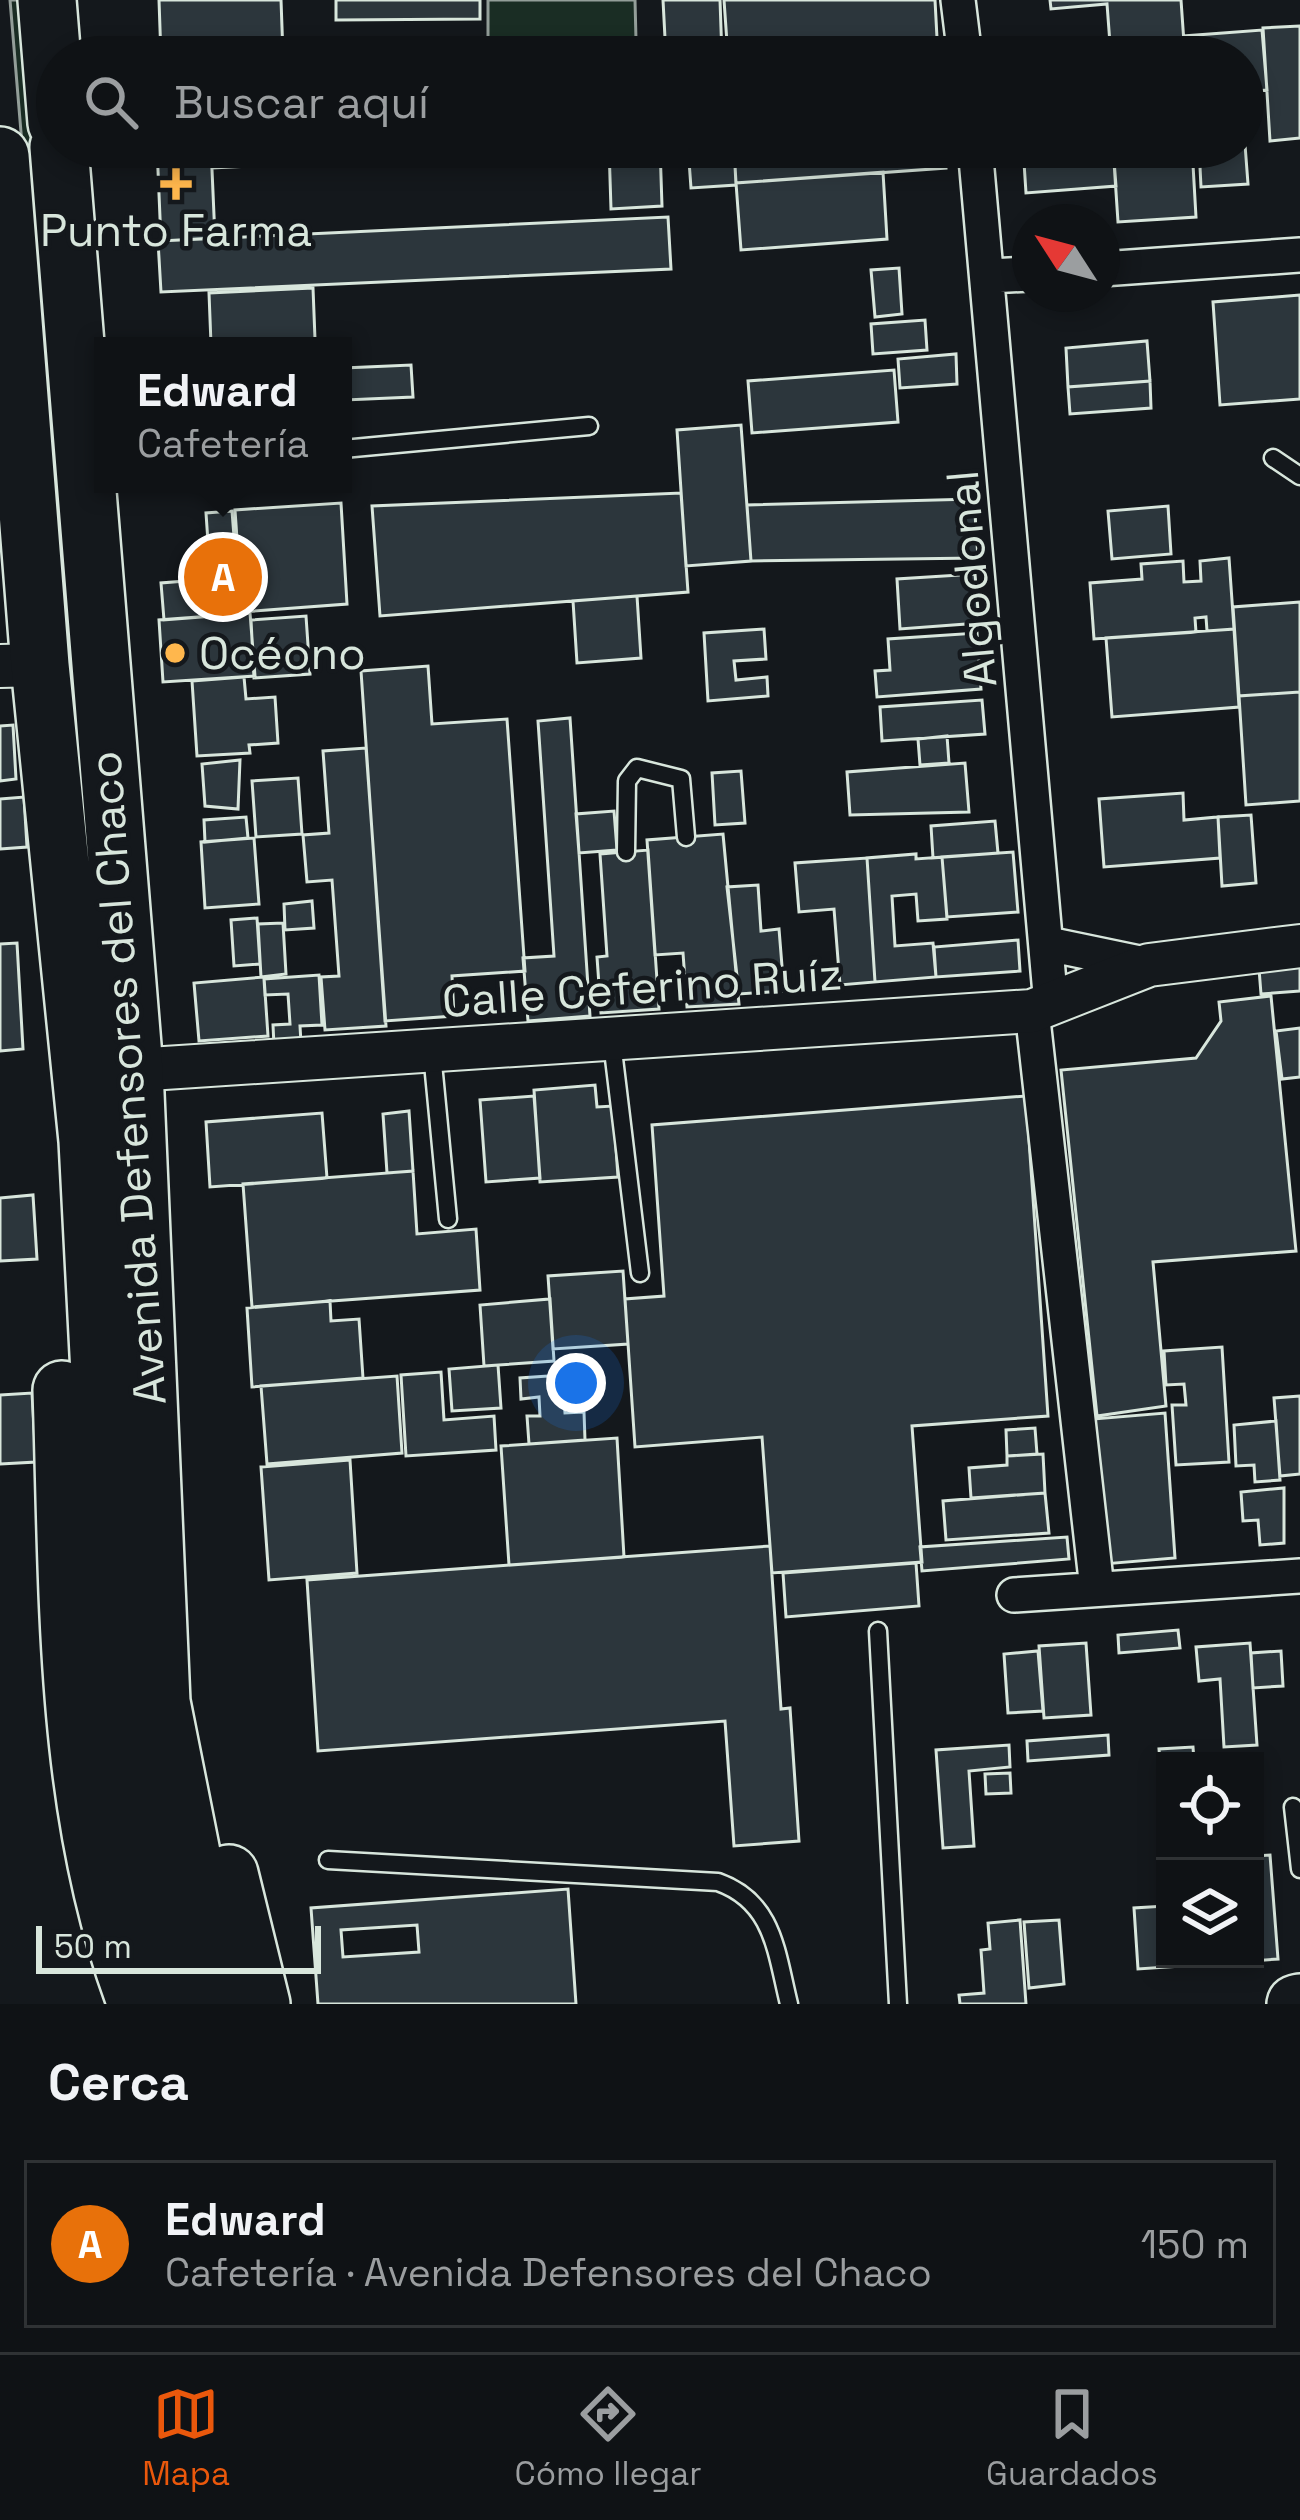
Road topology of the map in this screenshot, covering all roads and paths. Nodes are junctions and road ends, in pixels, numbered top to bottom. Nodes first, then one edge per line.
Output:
1 (47, 0) edge
2 (958, 0) edge
3 (50, 36) edge
4 (962, 36) edge
5 (0, 157) edge
6 (61, 168) edge
7 (977, 168) edge
8 (1300, 256) edge
9 (1120, 268) edge
10 (1012, 275) edge
11 (990, 277) junction
12 (589, 426) dead end
13 (352, 448) edge
14 (1273, 458) dead end
15 (94, 473) edge
16 (1300, 476) edge
17 (95, 493) edge
18 (20, 666) edge
19 (686, 837) dead end
20 (626, 852) dead end
21 (1048, 944) junction
22 (1300, 946) edge
23 (1149, 965) junction
24 (1041, 1008) junction
25 (624, 1031) junction
26 (432, 1052) junction
27 (116, 1118) junction
28 (448, 1219) dead end
29 (640, 1273) dead end
30 (1300, 1576) edge
31 (1097, 1589) junction
32 (1014, 1595) dead end
33 (878, 1631) dead end
34 (1293, 1807) dead end
35 (328, 1860) dead end
36 (1300, 1869) edge
37 (248, 2000) edge
38 (137, 2004) edge
39 (175, 2004) edge
40 (789, 2004) edge
41 (898, 2004) edge

1 - 3 highway
2 - 4 street
5 - 18 highway, Avenida Defensores del Chaco
6 - 15 highway, Avenida Defensores del Chaco
7 - 11 street, Algodonal
8 - 9 street
10 - 11 street
11 - 21 street, Algodonal
12 - 13 lane
14 - 16 lane
17 - 27 highway, Avenida Defensores del Chaco
18 - 27 highway, Avenida Defensores del Chaco
19 - 20 lane
21 - 23 street
21 - 24 street, Algodonal
22 - 23 street, Calle Ceferino Ruíz
23 - 24 street, Calle Ceferino Ruíz
24 - 25 street, Calle Ceferino Ruíz
24 - 31 street, Algodonal
25 - 26 street, Calle Ceferino Ruíz
25 - 29 lane
26 - 27 street, Calle Ceferino Ruíz
26 - 28 lane
27 - 37 highway, Avenida Defensores del Chaco
27 - 38 highway
27 - 39 highway, Avenida Defensores del Chaco
30 - 31 street
31 - 32 street
33 - 41 lane
34 - 36 lane
35 - 40 lane

